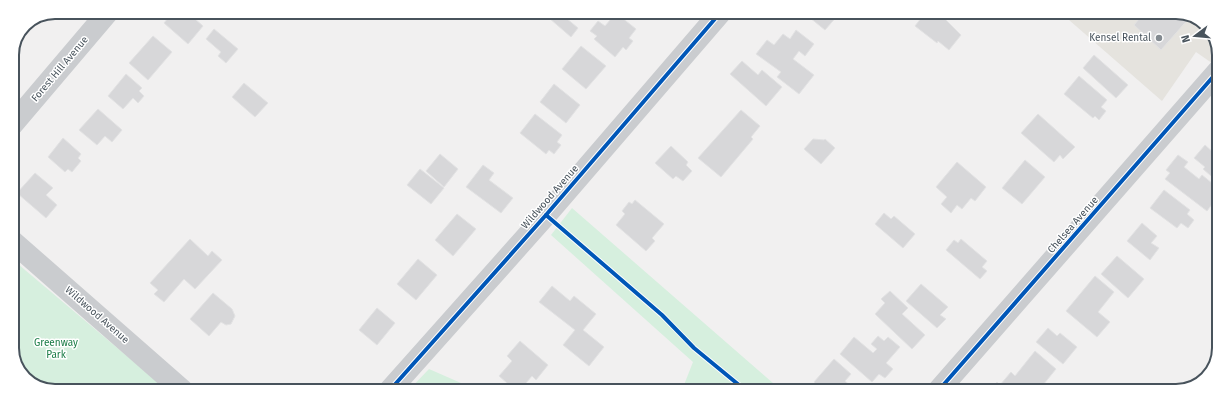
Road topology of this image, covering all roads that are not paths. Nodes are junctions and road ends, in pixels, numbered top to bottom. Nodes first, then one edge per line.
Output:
1 (102, 19) edge
2 (715, 19) edge
3 (1212, 78) edge
4 (19, 117) edge
5 (19, 246) edge
6 (175, 384) edge
7 (395, 384) edge
8 (944, 384) edge

1 - 4 street, Forest Hill Avenue
2 - 7 street, Wildwood Avenue
3 - 8 street, Chelsea Avenue
5 - 6 street, Wildwood Avenue

